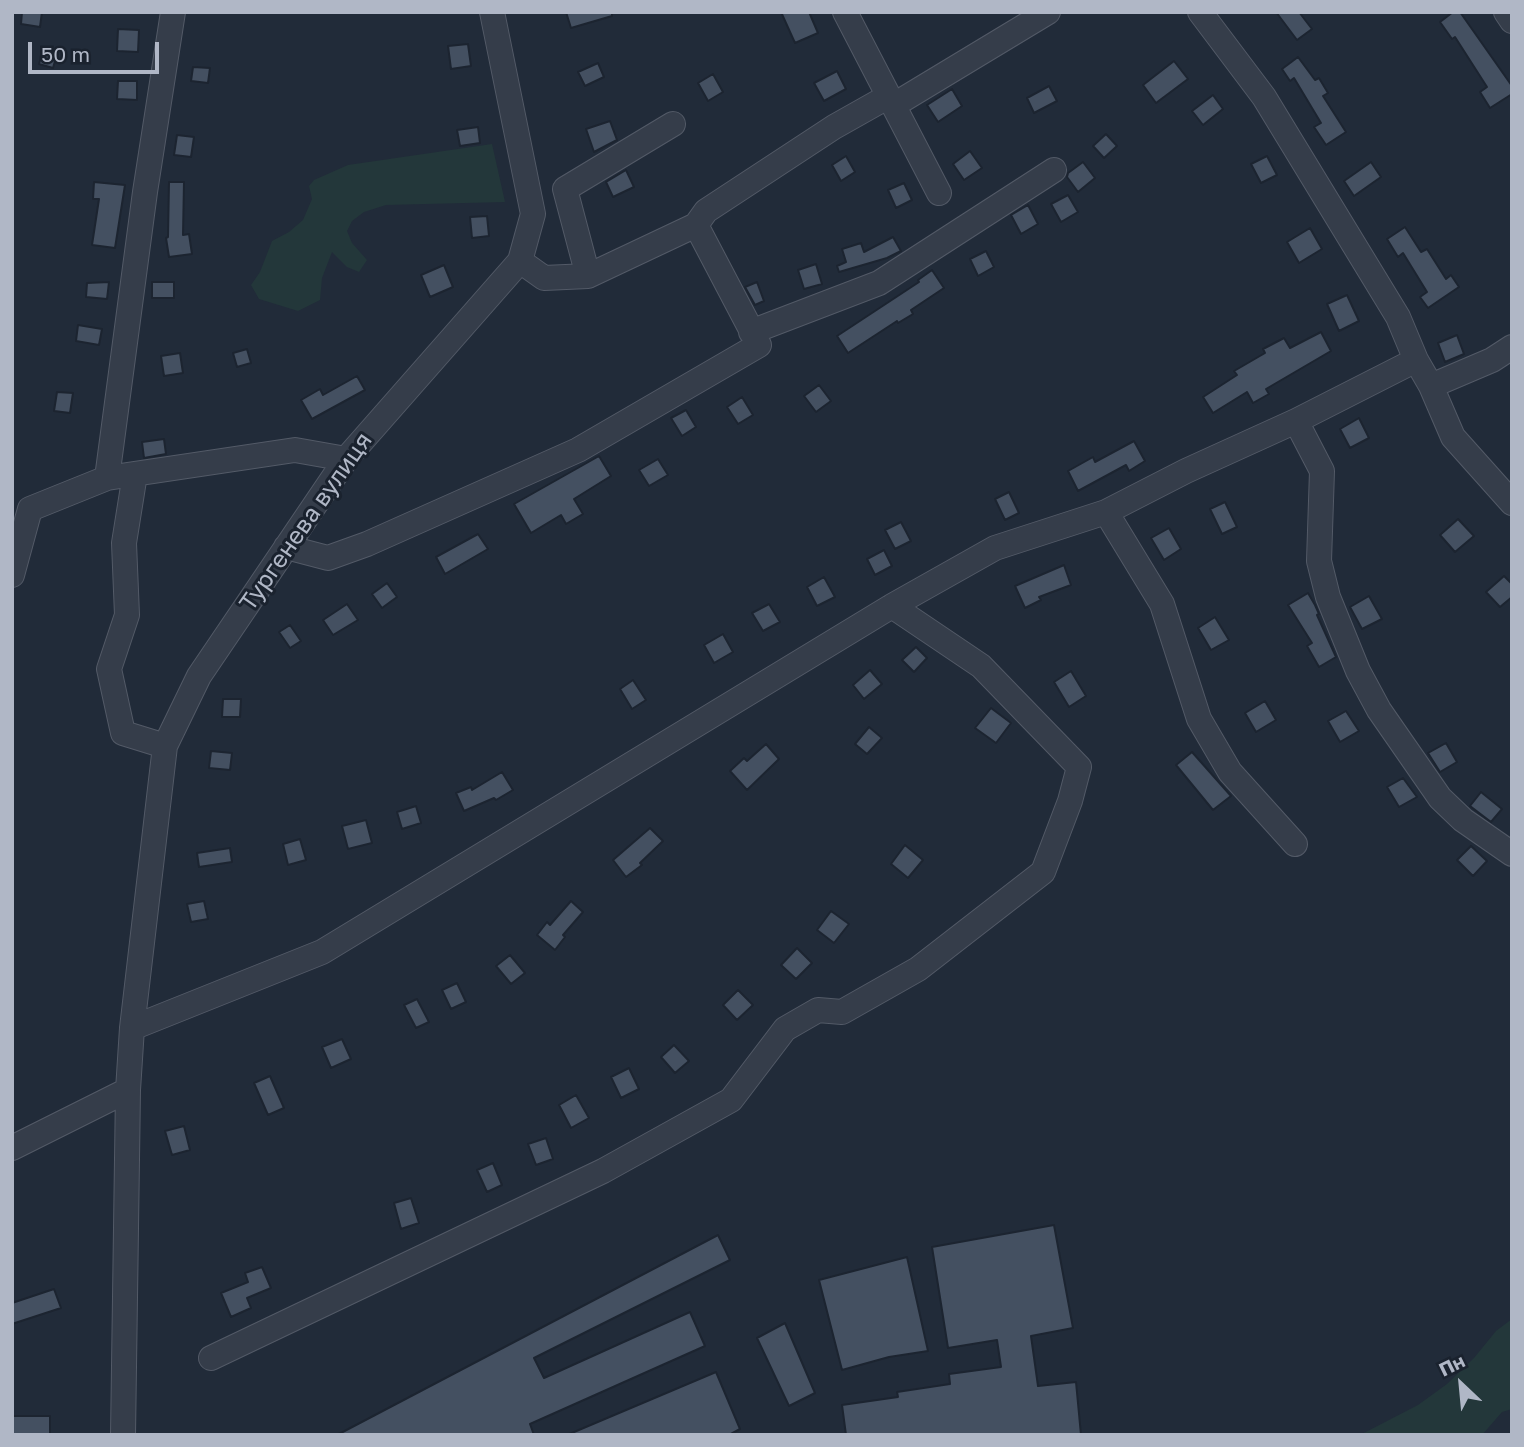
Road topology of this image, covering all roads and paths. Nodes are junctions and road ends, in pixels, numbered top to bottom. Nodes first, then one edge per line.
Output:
1 (173, 12) edge
2 (492, 12) edge
3 (845, 12) edge
4 (1048, 12) edge
5 (1200, 12) edge
6 (1506, 12) edge
7 (1512, 21) edge
8 (891, 101) junction
9 (673, 124) dead end
10 (1054, 170) dead end
11 (939, 193) dead end
12 (696, 225) junction
13 (520, 261) junction
14 (587, 276) junction
15 (751, 332) junction
16 (1512, 347) edge
17 (1416, 360) junction
18 (1431, 386) junction
19 (1296, 421) junction
20 (345, 459) junction
21 (135, 474) junction
22 (107, 478) junction
23 (1512, 503) edge
24 (1106, 512) junction
25 (286, 547) junction
26 (12, 575) edge
27 (892, 606) junction
28 (166, 746) junction
29 (1295, 844) dead end
30 (1512, 854) edge
31 (132, 1028) junction
32 (128, 1090) junction
33 (12, 1148) edge
34 (212, 1358) dead end
35 (123, 1435) edge

1 - 22 street
2 - 13 street, Тургенева вулиця
3 - 8 street
4 - 8 street
5 - 17 street
6 - 7 street
8 - 11 street
8 - 12 street
9 - 14 street
10 - 15 street
12 - 14 street
12 - 15 street
13 - 14 street
13 - 20 street, Тургенева вулиця
15 - 25 street
16 - 18 street
17 - 18 street
17 - 19 street
18 - 23 street
19 - 24 street
19 - 30 street
20 - 21 street
20 - 25 street, Тургенева вулиця
21 - 22 street
21 - 28 street
22 - 26 street
24 - 27 street
24 - 29 street
25 - 28 street, Тургенева вулиця
27 - 31 street
27 - 34 street
28 - 31 street, Тургенева вулиця
31 - 32 street, Тургенева вулиця
32 - 33 street
32 - 35 street, Тургенева вулиця

